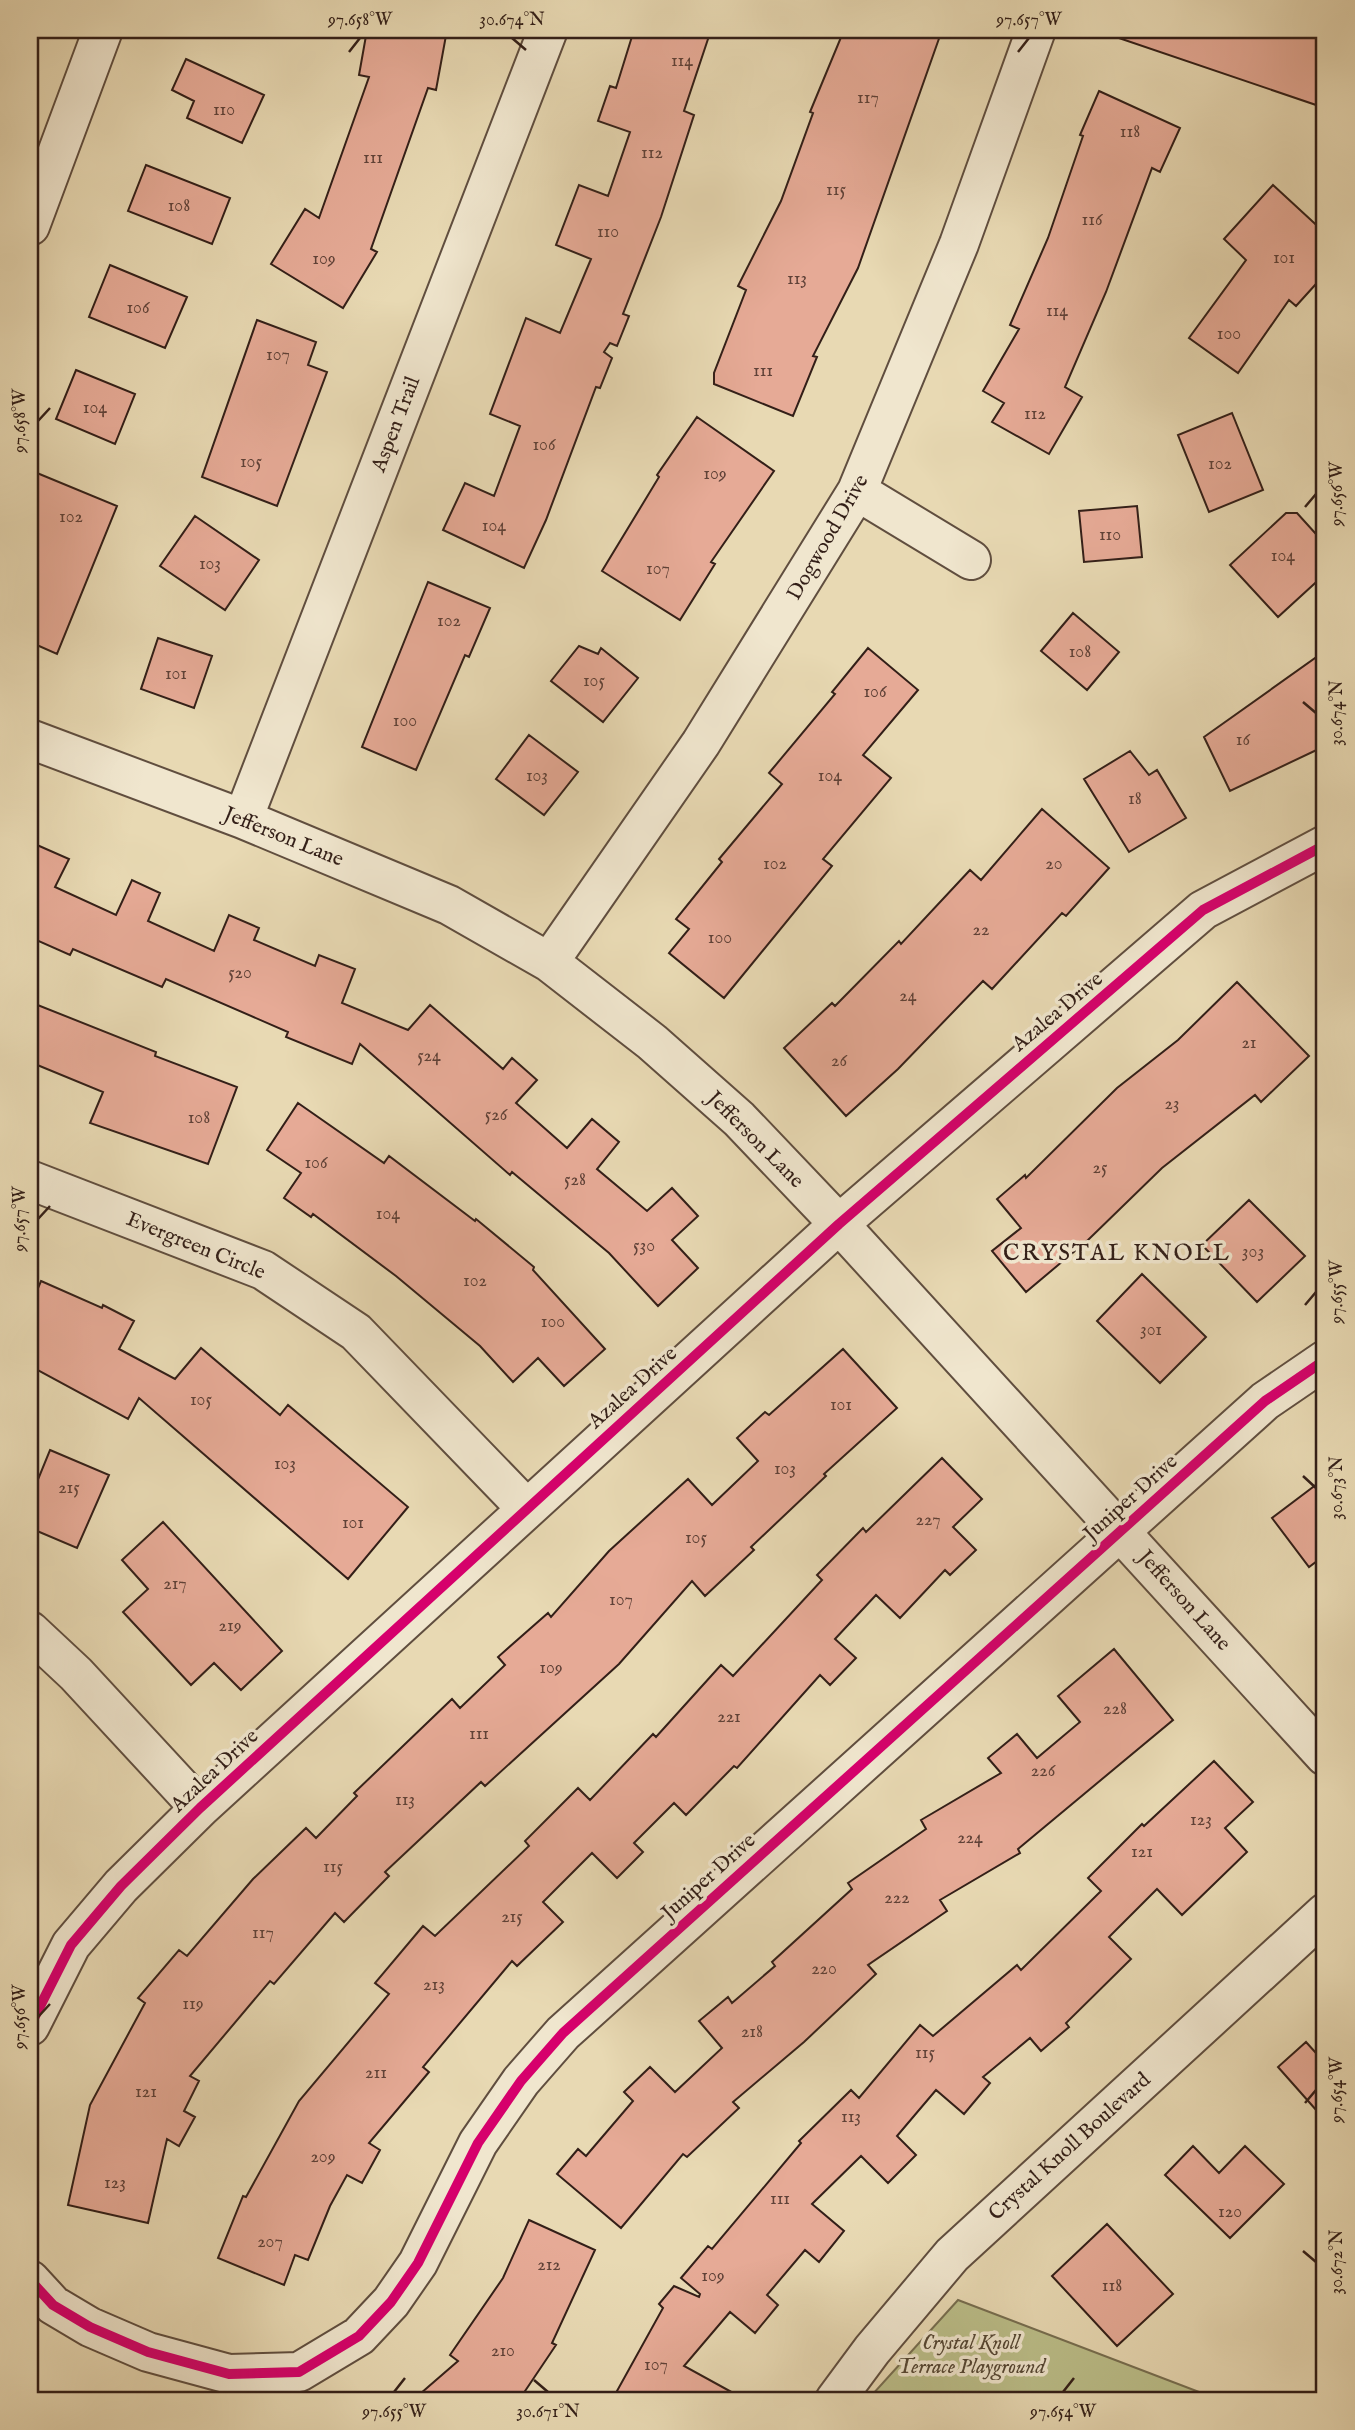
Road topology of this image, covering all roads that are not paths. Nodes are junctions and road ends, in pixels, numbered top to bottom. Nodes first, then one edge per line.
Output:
1 (103, 30) edge
2 (548, 30) edge
3 (1036, 30) edge
4 (30, 226) edge
5 (857, 491) junction
6 (971, 560) dead end
7 (30, 738) edge
8 (243, 819) junction
9 (1325, 845) edge
10 (549, 962) junction
11 (30, 1180) edge
12 (839, 1224) junction
13 (1325, 1360) edge
14 (527, 1509) junction
15 (1122, 1530) junction
16 (30, 1631) edge
17 (1325, 1756) edge
18 (200, 1808) junction
19 (1325, 1913) edge
20 (30, 2026) edge
21 (30, 2280) edge
22 (835, 2400) edge

1 - 4 street
2 - 8 street, Aspen Trail
3 - 5 street, Dogwood Drive
5 - 6 street
5 - 10 street, Dogwood Drive
7 - 8 street, Jefferson Lane
8 - 10 street, Jefferson Lane
9 - 12 street, Azalea Drive
10 - 12 street, Jefferson Lane
11 - 14 street, Evergreen Circle
12 - 14 street, Azalea Drive
12 - 15 street, Jefferson Lane
13 - 15 street, Juniper Drive
14 - 18 street, Azalea Drive
15 - 17 street, Jefferson Lane
15 - 21 street, Juniper Drive
16 - 18 street
18 - 20 street, Azalea Drive
19 - 22 street, Crystal Knoll Boulevard

